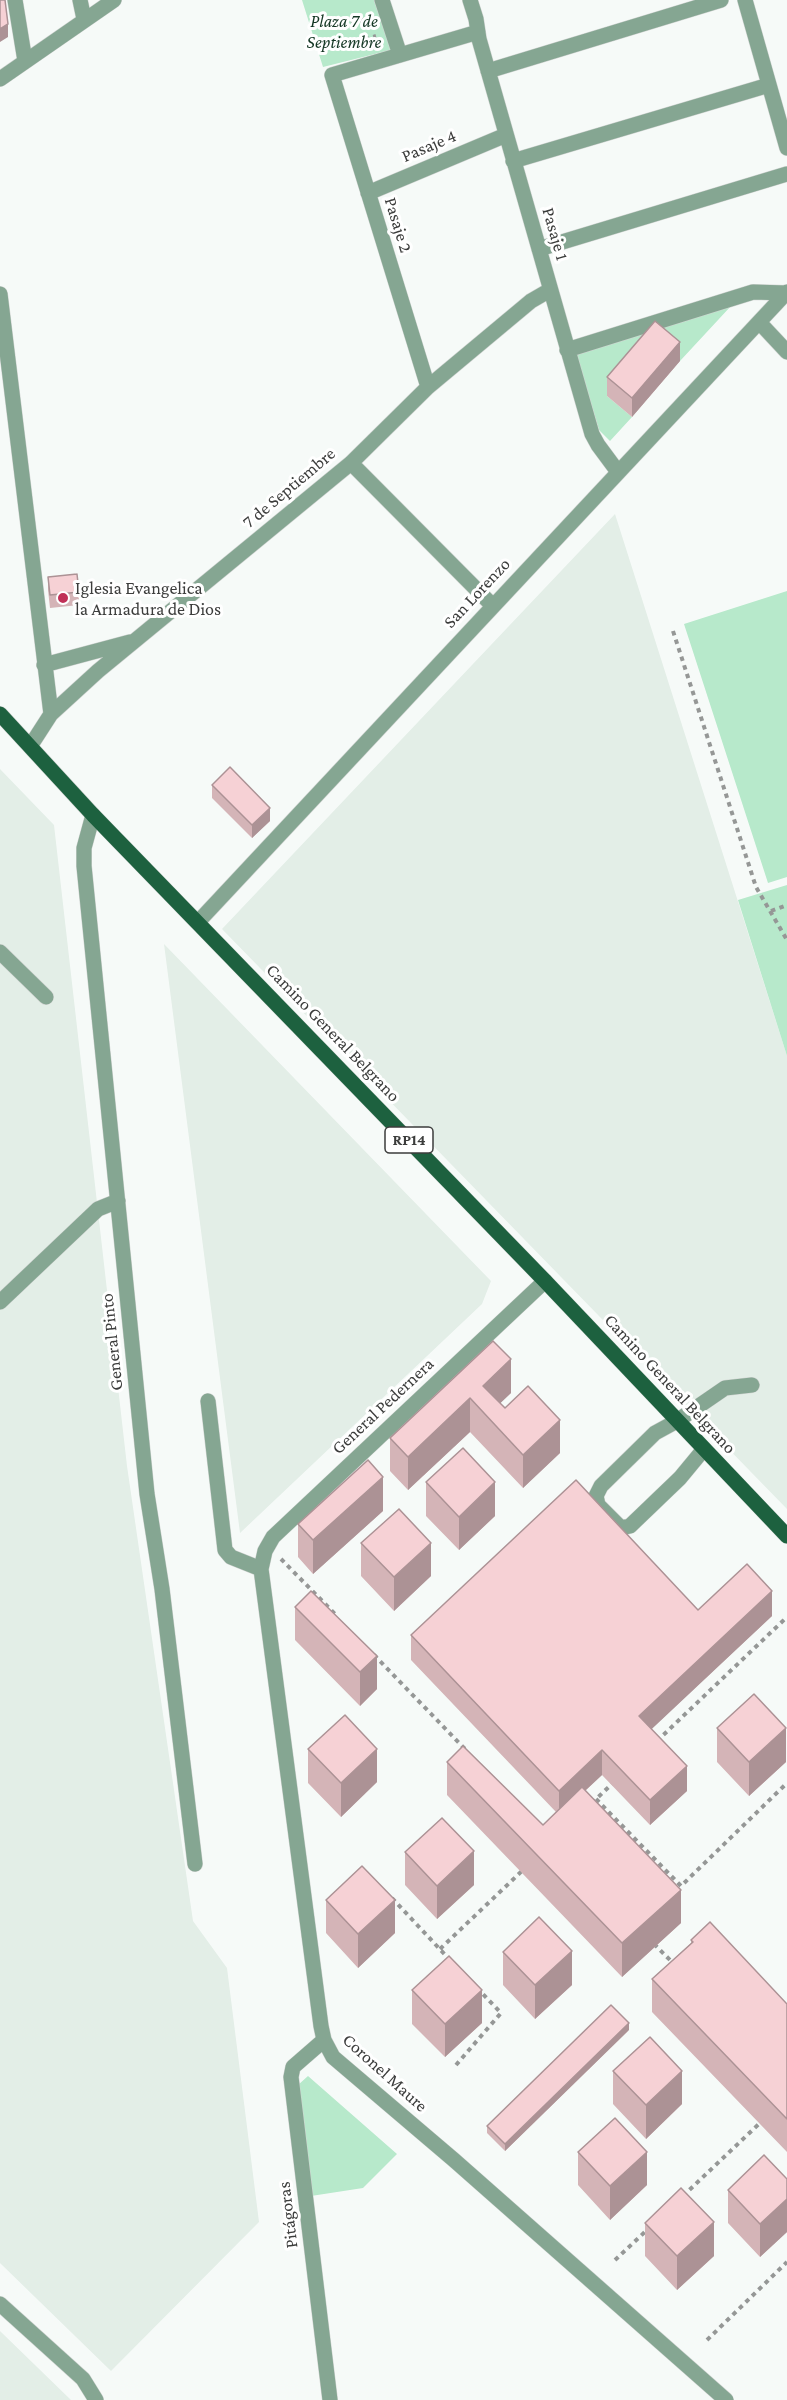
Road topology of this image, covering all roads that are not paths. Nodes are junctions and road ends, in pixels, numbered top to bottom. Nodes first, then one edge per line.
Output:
1 (15, 0) edge
2 (80, 0) edge
3 (114, 0) edge
4 (382, 0) edge
5 (470, 0) edge
6 (722, 0) edge
7 (744, 0) edge
8 (84, 19) junction
9 (478, 32) junction
10 (400, 55) junction
11 (25, 61) junction
12 (488, 71) junction
13 (0, 79) edge
14 (769, 85) junction
15 (506, 135) junction
16 (787, 148) edge
17 (513, 161) junction
18 (787, 174) edge
19 (368, 194) junction
20 (539, 249) junction
21 (550, 290) junction
22 (787, 293) edge
23 (0, 294) edge
24 (759, 322) junction
25 (567, 351) junction
26 (787, 352) edge
27 (428, 387) junction
28 (351, 463) junction
29 (618, 472) junction
30 (492, 605) junction
31 (135, 640) junction
32 (44, 665) junction
33 (0, 714) edge
34 (51, 714) junction
35 (30, 745) junction
36 (93, 815) junction
37 (198, 922) junction
38 (0, 952) edge
39 (46, 997) dead end
40 (118, 1201) junction
41 (545, 1281) junction
42 (0, 1302) edge
43 (752, 1385) dead end
44 (208, 1401) dead end
45 (677, 1421) junction
46 (704, 1449) junction
47 (787, 1536) edge
48 (261, 1569) junction
49 (195, 1864) dead end
50 (324, 2040) junction
51 (0, 2304) edge
52 (96, 2400) edge
53 (330, 2400) edge
54 (726, 2400) edge

1 - 11 street
2 - 8 street
3 - 8 street
4 - 10 street
5 - 9 street, Pasaje 1
6 - 12 street
7 - 14 street
8 - 11 street
9 - 10 street
9 - 12 street, Pasaje 1
10 - 19 street, Pasaje 2
11 - 13 street
12 - 15 street, Pasaje 1
14 - 16 street
14 - 17 street
15 - 17 street, Pasaje 1
15 - 19 street, Pasaje 4
17 - 20 street, Pasaje 1
18 - 20 street
19 - 27 street, Pasaje 2
20 - 21 street, Pasaje 1
21 - 25 street, Pasaje 1
21 - 27 street, 7 de Septiembre
22 - 24 street, San Lorenzo
22 - 25 street
23 - 32 street
24 - 26 street
24 - 29 street, San Lorenzo
25 - 29 street, Pasaje 1
27 - 28 street, 7 de Septiembre
28 - 30 street
28 - 31 street, 7 de Septiembre
29 - 30 street, San Lorenzo
30 - 37 street, San Lorenzo
31 - 32 street
31 - 34 street, 7 de Septiembre
32 - 34 street
33 - 35 main road, Camino General Belgrano / RP14
34 - 35 street
35 - 36 main road, Camino General Belgrano / RP14
36 - 37 main road, Camino General Belgrano / RP14
36 - 40 street, General Pinto
37 - 41 main road, Camino General Belgrano / RP14
38 - 39 street
40 - 42 street
40 - 49 street, General Pinto
41 - 45 main road, Camino General Belgrano / RP14
41 - 48 street, General Pedernera
43 - 45 street
44 - 48 street
45 - 46 main road, Camino General Belgrano / RP14
45 - 46 street
46 - 47 main road, Camino General Belgrano / RP14
48 - 50 street, Coronel Maure
50 - 53 street, Pitágoras
50 - 54 street, Coronel Maure
51 - 52 street

